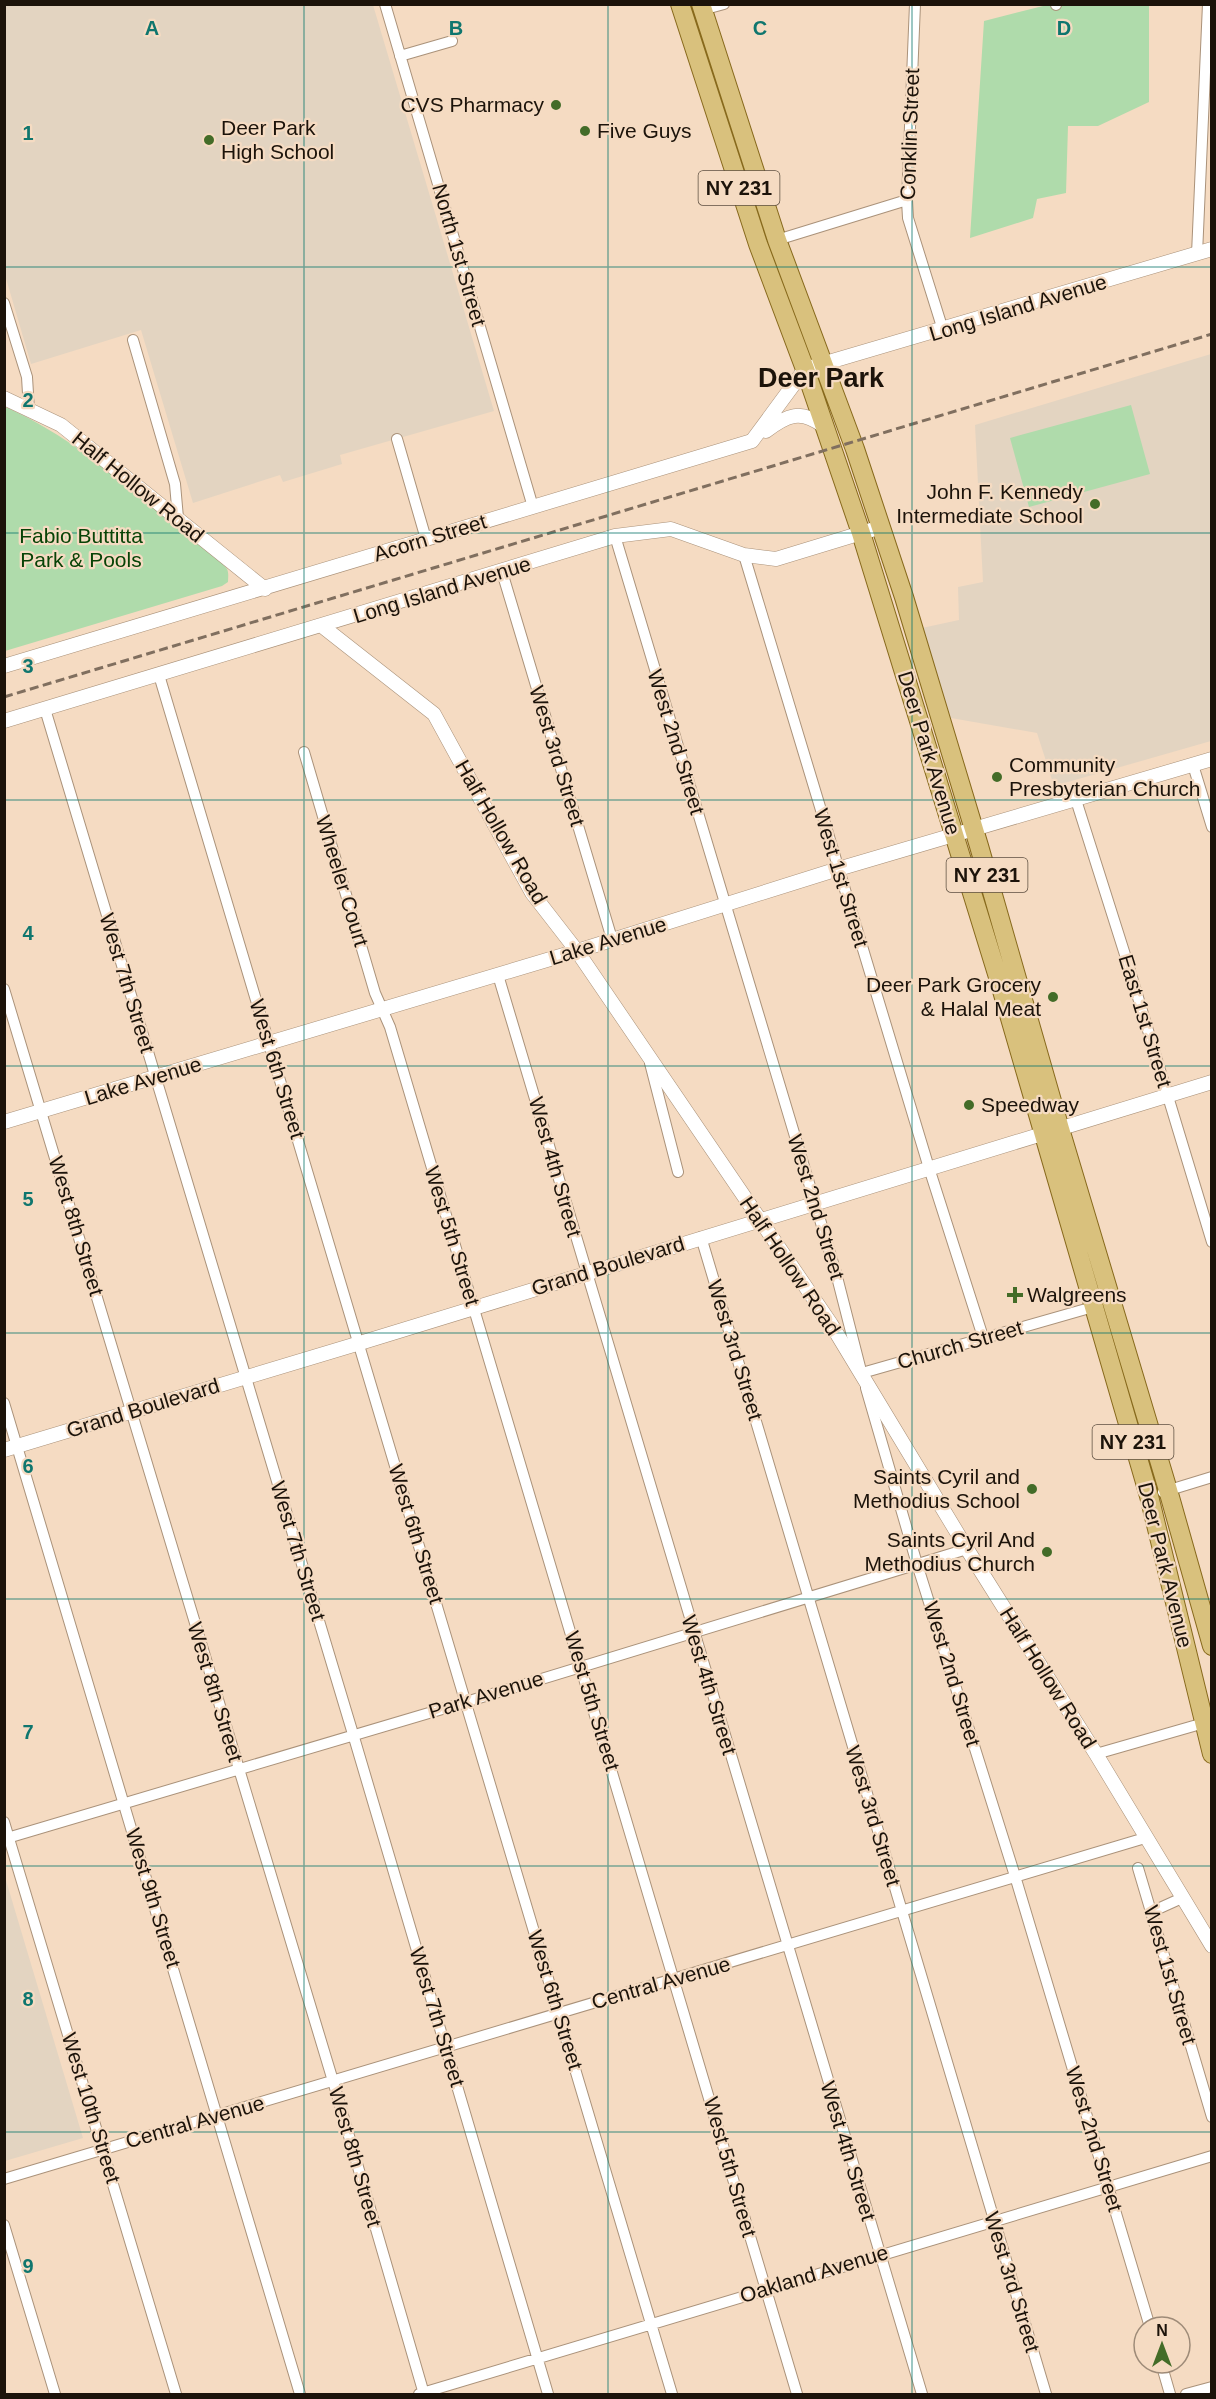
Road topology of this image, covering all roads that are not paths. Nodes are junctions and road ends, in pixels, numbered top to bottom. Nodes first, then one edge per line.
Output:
1 (384, 4) edge
2 (680, 4) edge
3 (724, 4) edge
4 (915, 4) edge
5 (1208, 4) edge
6 (702, 7) edge
7 (452, 40) dead end
8 (400, 56) junction
9 (710, 98) junction
10 (740, 127) junction
11 (907, 200) junction
12 (777, 240) junction
13 (1212, 249) edge
14 (1197, 254) junction
15 (4, 303) edge
16 (943, 330) junction
17 (133, 340) dead end
18 (823, 364) junction
19 (805, 369) junction
20 (4, 398) edge
21 (29, 407) junction
22 (824, 426) junction
23 (397, 439) dead end
24 (752, 441) junction
25 (533, 507) junction
26 (178, 518) junction
27 (881, 527) junction
28 (861, 533) junction
29 (615, 536) junction
30 (426, 539) junction
31 (744, 555) junction
32 (502, 572) junction
33 (265, 589) junction
34 (322, 626) junction
35 (4, 666) edge
36 (159, 675) junction
37 (45, 709) junction
38 (4, 721) edge
39 (304, 752) dead end
40 (1212, 759) edge
41 (1193, 765) junction
42 (1076, 800) junction
43 (1212, 827) edge
44 (974, 830) junction
45 (954, 836) junction
46 (838, 869) junction
47 (725, 904) junction
48 (612, 939) junction
49 (577, 951) junction
50 (498, 975) junction
51 (4, 989) edge
52 (382, 1009) junction
53 (268, 1042) junction
54 (650, 1060) junction
55 (155, 1078) junction
56 (1212, 1082) edge
57 (1168, 1095) junction
58 (41, 1111) junction
59 (4, 1122) edge
60 (1051, 1131) junction
61 (929, 1168) junction
62 (678, 1172) dead end
63 (815, 1203) junction
64 (759, 1219) junction
65 (701, 1237) junction
66 (1212, 1242) edge
67 (587, 1274) junction
68 (1094, 1307) junction
69 (474, 1308) junction
70 (983, 1337) junction
71 (360, 1343) junction
72 (862, 1373) junction
73 (246, 1377) junction
74 (4, 1403) edge
75 (132, 1412) junction
76 (11, 1448) edge
77 (1212, 1477) edge
78 (1168, 1490) junction
79 (1149, 1496) junction
80 (967, 1549) junction
81 (918, 1564) junction
82 (808, 1598) junction
83 (693, 1633) junction
84 (1212, 1646) edge
85 (581, 1666) junction
86 (466, 1702) junction
87 (1204, 1723) junction
88 (353, 1734) junction
89 (1096, 1754) junction
90 (1212, 1754) edge
91 (239, 1770) junction
92 (125, 1803) junction
93 (4, 1822) edge
94 (7, 1838) edge
95 (1145, 1838) junction
96 (1138, 1868) dead end
97 (1016, 1876) junction
98 (1182, 1898) junction
99 (901, 1910) junction
100 (1151, 1912) junction
101 (787, 1946) junction
102 (1212, 1946) edge
103 (675, 1979) junction
104 (559, 2013) junction
105 (445, 2047) junction
106 (333, 2081) junction
107 (218, 2116) junction
108 (1212, 2117) edge
109 (104, 2149) junction
110 (1212, 2156) edge
111 (4, 2179) edge
112 (1108, 2187) junction
113 (994, 2222) junction
114 (4, 2225) edge
115 (879, 2254) junction
116 (765, 2289) junction
117 (1146, 2315) edge
118 (652, 2323) junction
119 (538, 2358) junction
120 (1164, 2375) edge
121 (1212, 2387) edge
122 (55, 2394) edge
123 (176, 2394) edge
124 (300, 2394) edge
125 (422, 2394) edge
126 (548, 2394) edge
127 (672, 2394) edge
128 (796, 2394) edge
129 (921, 2394) edge
130 (1046, 2394) edge
131 (1170, 2394) edge
132 (1186, 2394) edge

1 - 8 street, North 1st Street
2 - 9 main road, Deer Park Avenue / NY 231
3 - 6 street
4 - 11 street, Conklin Street
5 - 14 street
6 - 10 main road, Deer Park Avenue / NY 231
7 - 8 street
8 - 25 street, North 1st Street
9 - 10 main road
9 - 19 main road, Deer Park Avenue / NY 231
10 - 12 main road, Deer Park Avenue / NY 231
11 - 12 street
11 - 16 street, Conklin Street
12 - 18 main road, Deer Park Avenue / NY 231
13 - 14 street, Long Island Avenue
14 - 16 street, Long Island Avenue
15 - 21 street
16 - 18 street, Long Island Avenue
17 - 26 street
18 - 19 street
18 - 27 main road, Deer Park Avenue / NY 231
19 - 22 main road, Deer Park Avenue / NY 231
19 - 24 street
20 - 21 street, Half Hollow Road
21 - 26 street, Half Hollow Road
22 - 24 street
22 - 28 main road, Deer Park Avenue / NY 231
23 - 30 street
24 - 25 street, Acorn Street
25 - 30 street, Acorn Street
26 - 33 street, Half Hollow Road
27 - 28 street, Long Island Avenue
27 - 44 main road, Deer Park Avenue / NY 231
28 - 31 street, Long Island Avenue
28 - 45 main road, Deer Park Avenue / NY 231
29 - 31 street, Long Island Avenue
29 - 32 street, Long Island Avenue
29 - 47 street, West 2nd Street
30 - 33 street, Acorn Street
31 - 46 street, West 1st Street
32 - 34 street, Long Island Avenue
32 - 48 street, West 3rd Street
33 - 35 street, Acorn Street
34 - 36 street, Long Island Avenue
34 - 49 street, Half Hollow Road
36 - 37 street, Long Island Avenue
36 - 53 street, West 6th Street
37 - 38 street, Long Island Avenue
37 - 55 street, West 7th Street
39 - 52 street, Wheeler Court
40 - 41 street, Lake Avenue
41 - 42 street, Lake Avenue
41 - 43 street
42 - 44 street, Lake Avenue
42 - 57 street, East 1st Street
44 - 45 street, Lake Avenue
44 - 60 main road, Deer Park Avenue / NY 231
45 - 46 street, Lake Avenue
45 - 60 main road, Deer Park Avenue / NY 231
46 - 47 street, Lake Avenue
46 - 61 street, West 1st Street
47 - 48 street, Lake Avenue
47 - 63 street, West 2nd Street
48 - 49 street, Lake Avenue
49 - 50 street, Lake Avenue
49 - 54 street, Half Hollow Road
50 - 52 street, Lake Avenue
50 - 67 street, West 4th Street
51 - 58 street, West 8th Street
52 - 53 street, Lake Avenue
52 - 69 street, West 5th Street
53 - 55 street, Lake Avenue
53 - 71 street, West 6th Street
54 - 62 street
54 - 64 street, Half Hollow Road
55 - 58 street, Lake Avenue
55 - 73 street, West 7th Street
56 - 57 street, Grand Boulevard
57 - 60 street, Grand Boulevard
57 - 66 street, East 1st Street
58 - 59 street, Lake Avenue
58 - 75 street, West 8th Street
60 - 61 street, Grand Boulevard
60 - 68 main road, Deer Park Avenue / NY 231
60 - 78 main road, Deer Park Avenue / NY 231
61 - 63 street, Grand Boulevard
61 - 70 street, West 1st Street
63 - 64 street, Grand Boulevard
63 - 72 street, West 2nd Street
64 - 65 street, Grand Boulevard
64 - 72 street, Half Hollow Road
65 - 67 street, Grand Boulevard
65 - 82 street, West 3rd Street
67 - 69 street, Grand Boulevard
67 - 83 street, West 4th Street
68 - 70 street, Church Street
68 - 79 main road, Deer Park Avenue / NY 231
69 - 71 street, Grand Boulevard
69 - 85 street, West 5th Street
70 - 72 street, Church Street
71 - 73 street, Grand Boulevard
71 - 86 street, West 6th Street
72 - 80 street, Half Hollow Road
72 - 81 street, West 2nd Street
73 - 75 street, Grand Boulevard
73 - 88 street, West 7th Street
74 - 76 street, West 9th Street
75 - 76 street, Grand Boulevard
75 - 91 street, West 8th Street
76 - 92 street, West 9th Street
77 - 78 street
78 - 79 street
78 - 84 main road, Deer Park Avenue / NY 231
79 - 87 main road, Deer Park Avenue / NY 231
80 - 81 street, Park Avenue
80 - 89 street, Half Hollow Road
81 - 82 street, Park Avenue
81 - 97 street, West 2nd Street
82 - 83 street, Park Avenue
82 - 99 street, West 3rd Street
83 - 85 street, Park Avenue
83 - 101 street, West 4th Street
85 - 86 street, Park Avenue
85 - 103 street, West 5th Street
86 - 88 street, Park Avenue
86 - 104 street, West 6th Street
87 - 89 street
87 - 90 main road, Deer Park Avenue / NY 231
88 - 91 street, Park Avenue
88 - 105 street, West 7th Street
89 - 95 street, Half Hollow Road
91 - 92 street, Park Avenue
91 - 106 street, West 8th Street
92 - 94 street, Park Avenue
92 - 107 street, West 9th Street
93 - 94 street, West 10th Street
94 - 109 street, West 10th Street
95 - 97 street, Central Avenue
95 - 98 street, Half Hollow Road
96 - 100 street, West 1st Street
97 - 99 street, Central Avenue
97 - 112 street, West 2nd Street
98 - 100 street
98 - 102 street, Half Hollow Road
99 - 101 street, Central Avenue
99 - 113 street, West 3rd Street
100 - 108 street, West 1st Street
101 - 103 street, Central Avenue
101 - 115 street, West 4th Street
103 - 104 street, Central Avenue
103 - 116 street, West 5th Street
104 - 105 street, Central Avenue
104 - 118 street, West 6th Street
105 - 106 street, Central Avenue
105 - 119 street, West 7th Street
106 - 107 street, Central Avenue
106 - 125 street, West 8th Street
107 - 109 street, Central Avenue
107 - 124 street, West 9th Street
109 - 111 street, Central Avenue
109 - 123 street, West 10th Street
110 - 112 street, Oakland Avenue
112 - 113 street, Oakland Avenue
112 - 117 street, West 2nd Street
113 - 115 street, Oakland Avenue
113 - 130 street, West 3rd Street
114 - 122 street
115 - 116 street, Oakland Avenue
115 - 129 street, West 4th Street
116 - 118 street, Oakland Avenue
116 - 128 street, West 5th Street
118 - 119 street, Oakland Avenue
118 - 127 street, West 6th Street
119 - 125 street, Oakland Avenue
119 - 126 street, West 7th Street
120 - 131 street
121 - 132 street

